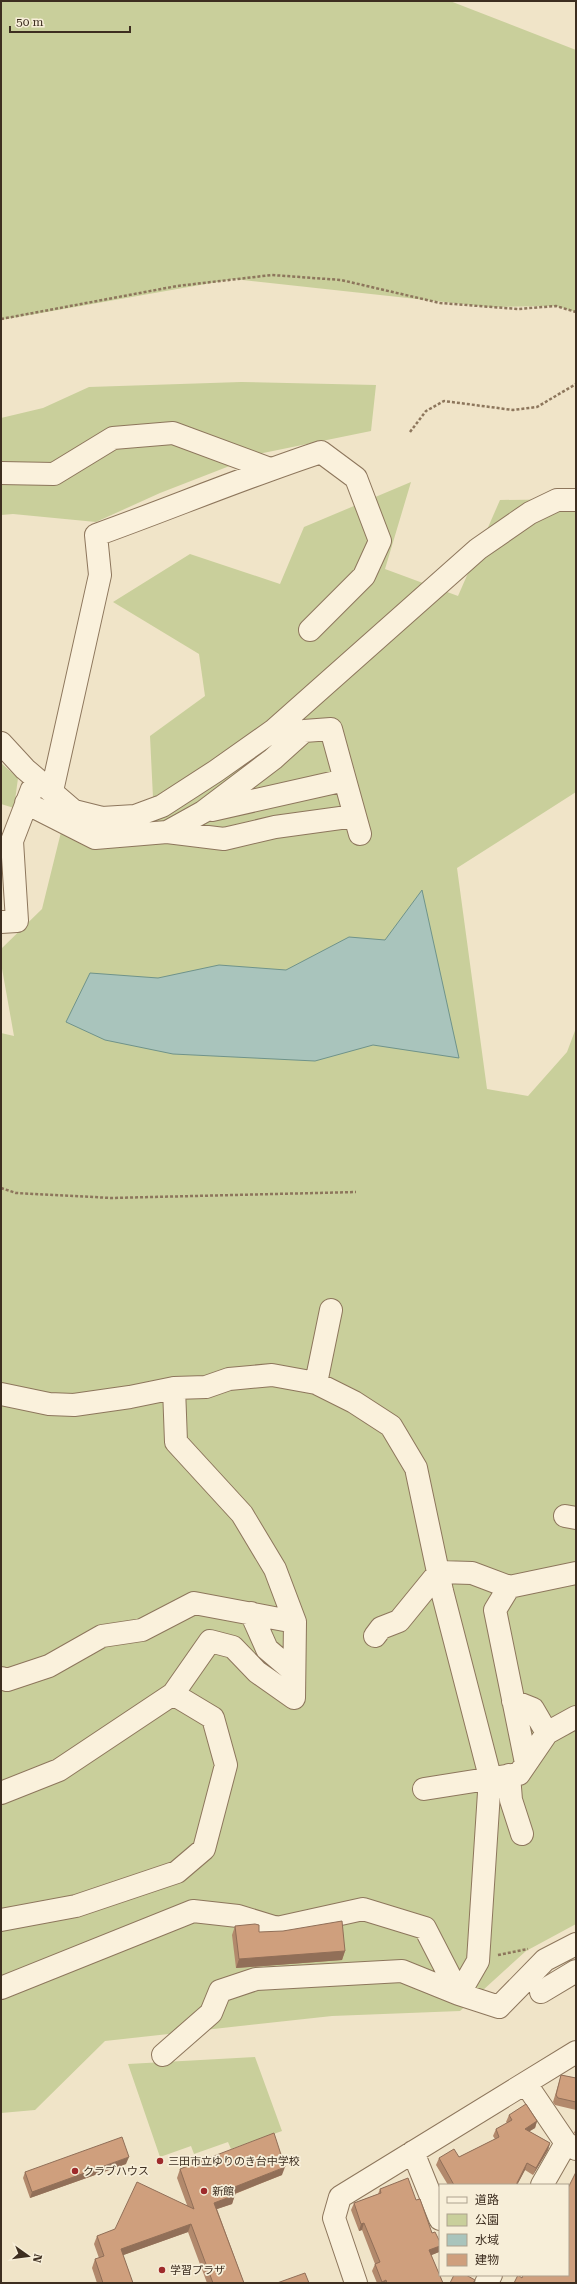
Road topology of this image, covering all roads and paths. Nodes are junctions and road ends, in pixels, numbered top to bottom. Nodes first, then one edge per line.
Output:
1 (576, 312) edge
2 (1, 319) edge
3 (576, 384) edge
4 (410, 432) dead end
5 (270, 469) junction
6 (1, 473) edge
7 (576, 500) edge
8 (310, 630) dead end
9 (1, 743) edge
10 (273, 759) junction
11 (345, 780) junction
12 (44, 784) junction
13 (279, 793) junction
14 (26, 803) junction
15 (203, 812) junction
16 (167, 832) junction
17 (6, 840) edge
18 (1, 922) edge
19 (1, 1188) edge
20 (356, 1192) dead end
21 (331, 1310) dead end
22 (316, 1383) junction
23 (174, 1388) junction
24 (1, 1394) edge
25 (439, 1572) junction
26 (472, 1573) junction
27 (576, 1574) edge
28 (509, 1587) junction
29 (495, 1610) junction
30 (251, 1613) junction
31 (295, 1622) junction
32 (375, 1636) dead end
33 (294, 1672) junction
34 (1, 1678) edge
35 (173, 1694) junction
36 (513, 1701) junction
37 (576, 1717) edge
38 (547, 1733) junction
39 (509, 1771) junction
40 (424, 1789) dead end
41 (1, 1793) edge
42 (522, 1834) dead end
43 (1, 1920) edge
44 (576, 1944) edge
45 (576, 1972) edge
46 (1, 1988) edge
47 (541, 1992) dead end
48 (459, 1994) junction
49 (576, 2052) edge
50 (163, 2054) dead end
51 (526, 2084) junction
52 (571, 2146) edge
53 (413, 2152) junction
54 (543, 2184) edge
55 (439, 2217) edge
56 (356, 2283) edge

1 - 2 path
3 - 4 path
5 - 6 street
5 - 8 street
5 - 12 street
7 - 12 street
9 - 12 street
10 - 11 street
10 - 13 street
10 - 15 street
11 - 13 street
11 - 16 street
12 - 14 street
13 - 15 street
14 - 16 street
14 - 17 street
15 - 16 street
17 - 18 street
19 - 20 path
21 - 22 street
22 - 23 street
22 - 25 street
23 - 24 street
23 - 31 street
25 - 26 street
25 - 32 street
25 - 39 street
26 - 28 street
26 - 29 street
27 - 28 street
28 - 29 street
29 - 36 street
30 - 31 street
30 - 33 street
30 - 34 street
31 - 33 street
33 - 35 street
35 - 41 street
35 - 43 street
36 - 38 street
36 - 39 street
37 - 38 street
38 - 39 street
39 - 40 street
39 - 42 street
39 - 48 street
44 - 48 street
45 - 47 street
46 - 48 street
48 - 50 street
49 - 51 street
51 - 52 street
51 - 53 street
52 - 54 street
53 - 55 street
53 - 56 street

